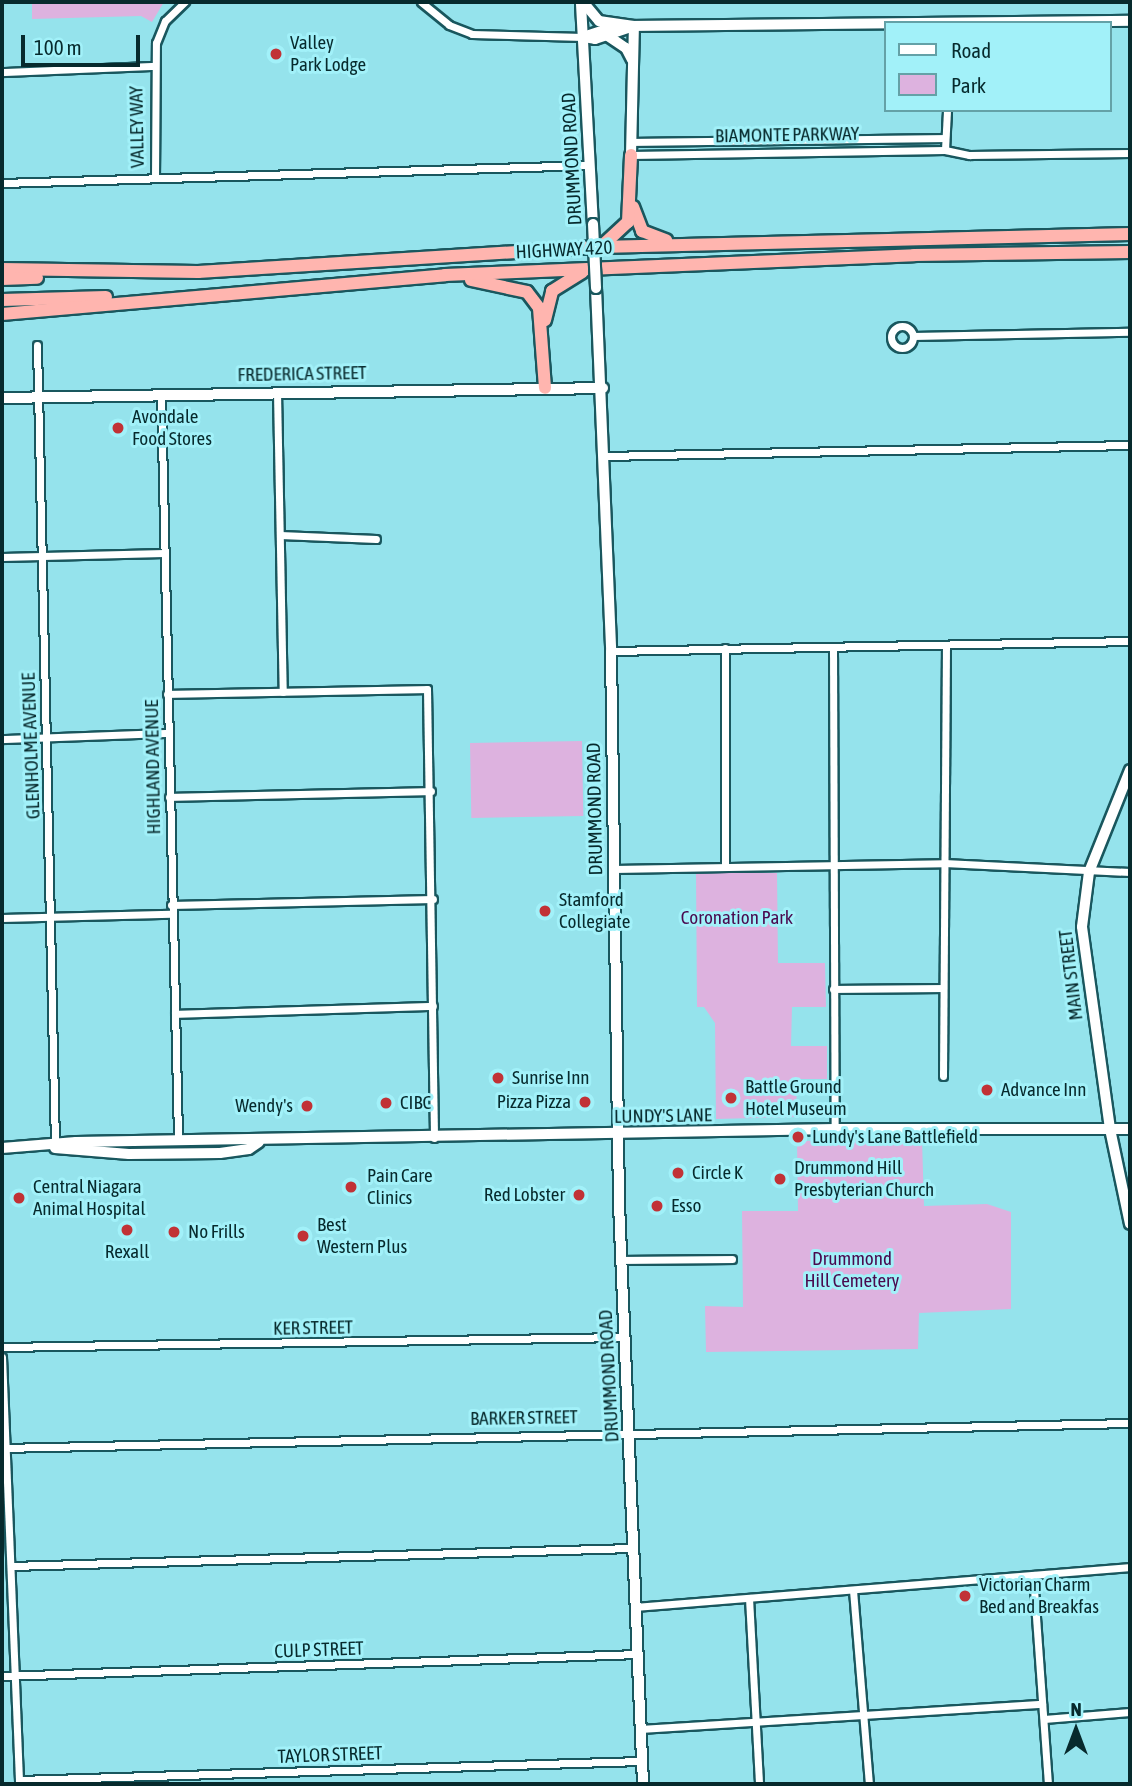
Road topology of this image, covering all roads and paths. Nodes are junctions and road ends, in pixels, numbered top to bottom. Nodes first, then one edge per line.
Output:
1 (185, 2) edge
2 (421, 2) edge
3 (582, 2) edge
4 (1111, 21) edge
5 (1130, 21) edge
6 (884, 23) edge
7 (629, 25) junction
8 (608, 36) junction
9 (583, 37) junction
10 (154, 66) junction
11 (633, 71) junction
12 (2, 72) edge
13 (947, 112) edge
14 (945, 138) junction
15 (631, 148) junction
16 (945, 150) junction
17 (1130, 153) edge
18 (590, 165) junction
19 (155, 178) junction
20 (2, 183) edge
21 (631, 199) junction
22 (1130, 234) edge
23 (697, 244) junction
24 (600, 247) junction
25 (1130, 252) edge
26 (590, 268) junction
27 (2, 269) edge
28 (198, 272) junction
29 (445, 275) junction
30 (2, 279) edge
31 (249, 293) junction
32 (2, 300) edge
33 (2, 314) edge
34 (1130, 332) edge
35 (542, 334) junction
36 (913, 336) dead end
37 (37, 345) dead end
38 (545, 388) junction
39 (603, 388) junction
40 (277, 391) junction
41 (161, 394) junction
42 (38, 397) junction
43 (2, 398) edge
44 (1130, 444) edge
45 (605, 456) junction
46 (280, 535) junction
47 (376, 539) dead end
48 (164, 553) junction
49 (42, 556) junction
50 (2, 557) edge
51 (1130, 641) edge
52 (946, 646) junction
53 (833, 647) junction
54 (725, 648) junction
55 (611, 651) junction
56 (284, 692) junction
57 (167, 694) junction
58 (168, 733) junction
59 (47, 738) junction
60 (2, 739) edge
61 (1130, 770) edge
62 (430, 791) junction
63 (169, 797) junction
64 (831, 863) junction
65 (944, 863) junction
66 (726, 866) junction
67 (614, 869) junction
68 (1089, 872) junction
69 (1130, 872) edge
70 (433, 899) junction
71 (171, 905) junction
72 (171, 914) junction
73 (52, 917) junction
74 (2, 918) edge
75 (942, 988) junction
76 (833, 989) junction
77 (433, 1006) junction
78 (175, 1014) junction
79 (943, 1076) dead end
80 (835, 1129) junction
81 (1110, 1129) junction
82 (1130, 1129) edge
83 (618, 1134) junction
84 (434, 1138) junction
85 (178, 1140) junction
86 (259, 1142) junction
87 (55, 1147) junction
88 (2, 1148) edge
89 (1130, 1224) edge
90 (732, 1259) dead end
91 (621, 1260) junction
92 (624, 1337) junction
93 (2, 1348) edge
94 (2, 1357) edge
95 (1130, 1423) edge
96 (629, 1432) junction
97 (4, 1448) edge
98 (632, 1548) junction
99 (11, 1566) junction
100 (1130, 1567) edge
101 (1033, 1575) junction
102 (853, 1590) junction
103 (749, 1598) junction
104 (635, 1607) junction
105 (636, 1654) junction
106 (16, 1675) junction
107 (2, 1676) edge
108 (1042, 1704) junction
109 (1130, 1712) edge
110 (863, 1714) junction
111 (1044, 1719) junction
112 (754, 1725) junction
113 (640, 1728) junction
114 (642, 1761) junction
115 (19, 1782) edge
116 (643, 1784) edge
117 (759, 1784) edge
118 (869, 1784) edge
119 (1048, 1784) edge

1 - 10 street, VALLEY WAY
2 - 9 street
3 - 7 main road
3 - 9 main road, DRUMMOND ROAD
4 - 5 main road
6 - 7 main road
7 - 8 main road
7 - 9 main road
7 - 11 main road
8 - 9 main road
8 - 11 main road
9 - 18 main road, DRUMMOND ROAD
10 - 12 street
10 - 19 street, VALLEY WAY
11 - 15 main road
13 - 14 street
14 - 15 street, BIAMONTE PARKWAY
14 - 16 street
15 - 16 street, BIAMONTE PARKWAY
15 - 21 highway
16 - 17 street, BIAMONTE PARKWAY
18 - 19 street
18 - 39 main road, DRUMMOND ROAD, bridge
19 - 20 street
21 - 23 highway
21 - 24 highway
22 - 23 highway, HIGHWAY 420
23 - 24 highway, HIGHWAY 420
24 - 28 highway, HIGHWAY 420
25 - 26 highway, HIGHWAY 420
26 - 29 highway, HIGHWAY 420
26 - 35 highway
27 - 28 highway, HIGHWAY 420
28 - 30 highway
29 - 31 highway, HIGHWAY 420
29 - 35 highway
31 - 32 highway
31 - 33 highway, HIGHWAY 420
34 - 36 street
35 - 38 highway
37 - 42 street, GLENHOLME AVENUE
38 - 39 main road, FREDERICA STREET
38 - 40 main road, FREDERICA STREET
39 - 45 main road, DRUMMOND ROAD
40 - 41 main road, FREDERICA STREET
40 - 46 street
41 - 42 main road, FREDERICA STREET
41 - 48 street, HIGHLAND AVENUE
42 - 43 main road, FREDERICA STREET
42 - 49 street, GLENHOLME AVENUE
44 - 45 street
45 - 55 main road, DRUMMOND ROAD
46 - 47 street
46 - 56 street
48 - 49 street
48 - 57 street, HIGHLAND AVENUE
49 - 50 street
49 - 59 street, GLENHOLME AVENUE
51 - 52 street
52 - 53 street
52 - 65 street
53 - 54 street
53 - 64 street
54 - 55 street
54 - 66 street
55 - 67 main road, DRUMMOND ROAD
56 - 57 street
56 - 62 street
57 - 58 street, HIGHLAND AVENUE
58 - 59 street
58 - 63 street, HIGHLAND AVENUE
59 - 60 street
59 - 73 street, GLENHOLME AVENUE
61 - 68 main road, MAIN STREET
62 - 63 street
62 - 70 street
63 - 71 street, HIGHLAND AVENUE
64 - 65 street
64 - 66 street
64 - 76 street
65 - 68 street
65 - 75 street
66 - 67 street
67 - 83 main road, DRUMMOND ROAD
68 - 69 street
68 - 81 main road, MAIN STREET
70 - 71 street
70 - 77 street
71 - 72 street, HIGHLAND AVENUE
72 - 73 street
72 - 78 street, HIGHLAND AVENUE
73 - 74 street
73 - 87 street, GLENHOLME AVENUE
75 - 76 street
75 - 79 street
76 - 80 street
77 - 78 street
77 - 84 street
78 - 85 street, HIGHLAND AVENUE
80 - 81 main road, LUNDY'S LANE
80 - 83 main road, LUNDY'S LANE
81 - 82 main road, LUNDY'S LANE
81 - 89 main road, MAIN STREET
83 - 84 main road, LUNDY'S LANE
83 - 91 main road, DRUMMOND ROAD
84 - 86 main road, LUNDY'S LANE
85 - 86 main road, LUNDY'S LANE
85 - 87 main road, LUNDY'S LANE
86 - 87 main road, LUNDY'S LANE
87 - 88 main road, LUNDY'S LANE
90 - 91 street
91 - 92 main road, DRUMMOND ROAD
92 - 93 street, KER STREET
92 - 96 main road, DRUMMOND ROAD
94 - 97 street
95 - 96 street, BARKER STREET
96 - 97 street, BARKER STREET
96 - 98 main road, DRUMMOND ROAD
97 - 99 street
98 - 99 street
98 - 104 main road, DRUMMOND ROAD
99 - 106 street
100 - 101 street
101 - 102 street
101 - 108 street
102 - 103 street
102 - 110 street
103 - 104 street
103 - 112 street
104 - 105 main road, DRUMMOND ROAD
105 - 106 street, CULP STREET
105 - 113 main road, DRUMMOND ROAD
106 - 107 street, CULP STREET
106 - 115 street
108 - 110 street
108 - 111 street
109 - 111 street
110 - 112 street
110 - 118 street
111 - 119 street
112 - 113 street
112 - 117 street
113 - 114 main road, DRUMMOND ROAD
114 - 115 street, TAYLOR STREET
114 - 116 main road, DRUMMOND ROAD

